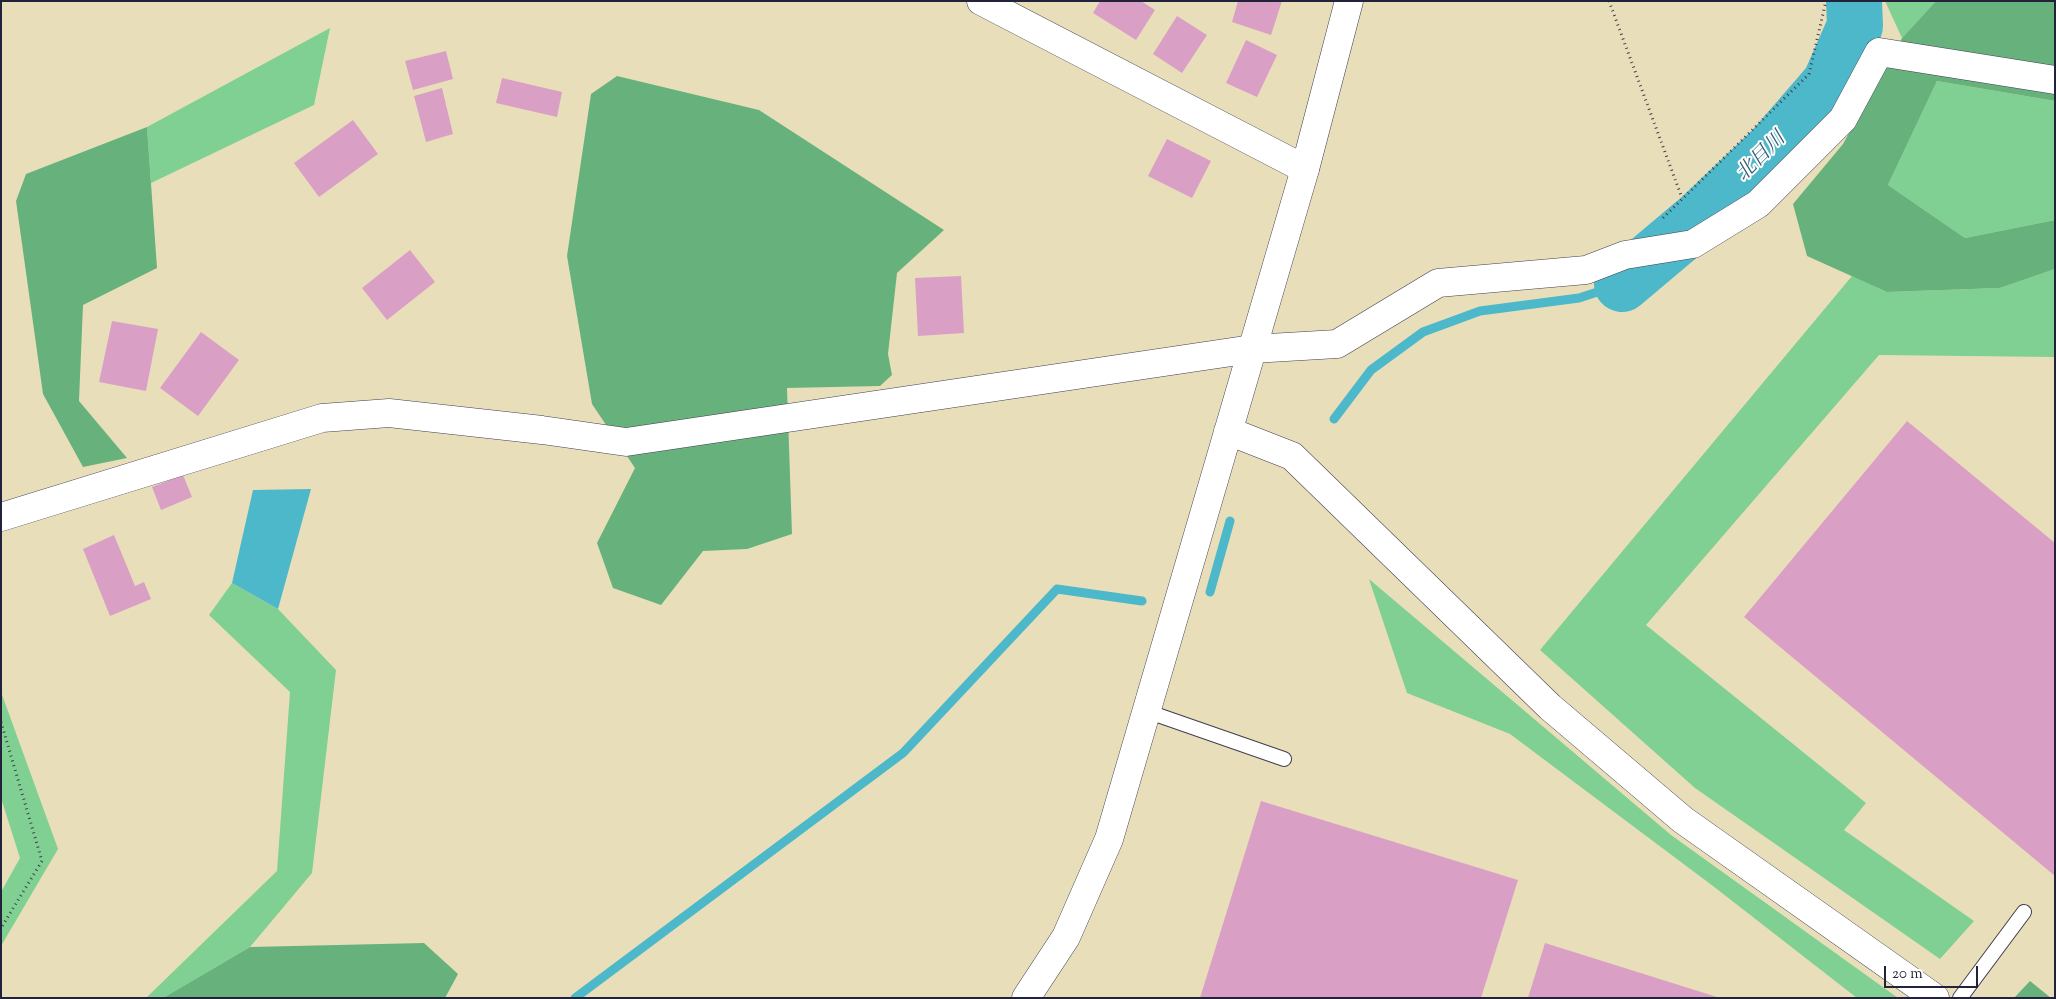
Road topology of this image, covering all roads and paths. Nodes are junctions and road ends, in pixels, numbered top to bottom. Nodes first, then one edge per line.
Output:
1 (981, 1) edge
2 (1349, 1) edge
3 (1609, 1) edge
4 (1826, 1) edge
5 (2055, 80) edge
6 (1305, 169) junction
7 (1682, 198) junction
8 (1657, 224) dead end
9 (1252, 349) junction
10 (1228, 431) junction
11 (1, 517) edge
12 (1146, 711) junction
13 (1, 722) edge
14 (1284, 759) dead end
15 (2024, 912) dead end
16 (1, 928) edge
17 (1026, 998) edge
18 (1935, 998) edge
19 (1960, 998) edge

1 - 6 street
2 - 6 street
3 - 7 path
4 - 7 path
5 - 9 street
6 - 9 street
7 - 8 path
9 - 10 street
9 - 11 street
10 - 12 street
10 - 18 street
12 - 14 lane
12 - 17 street
13 - 16 path
15 - 19 lane

